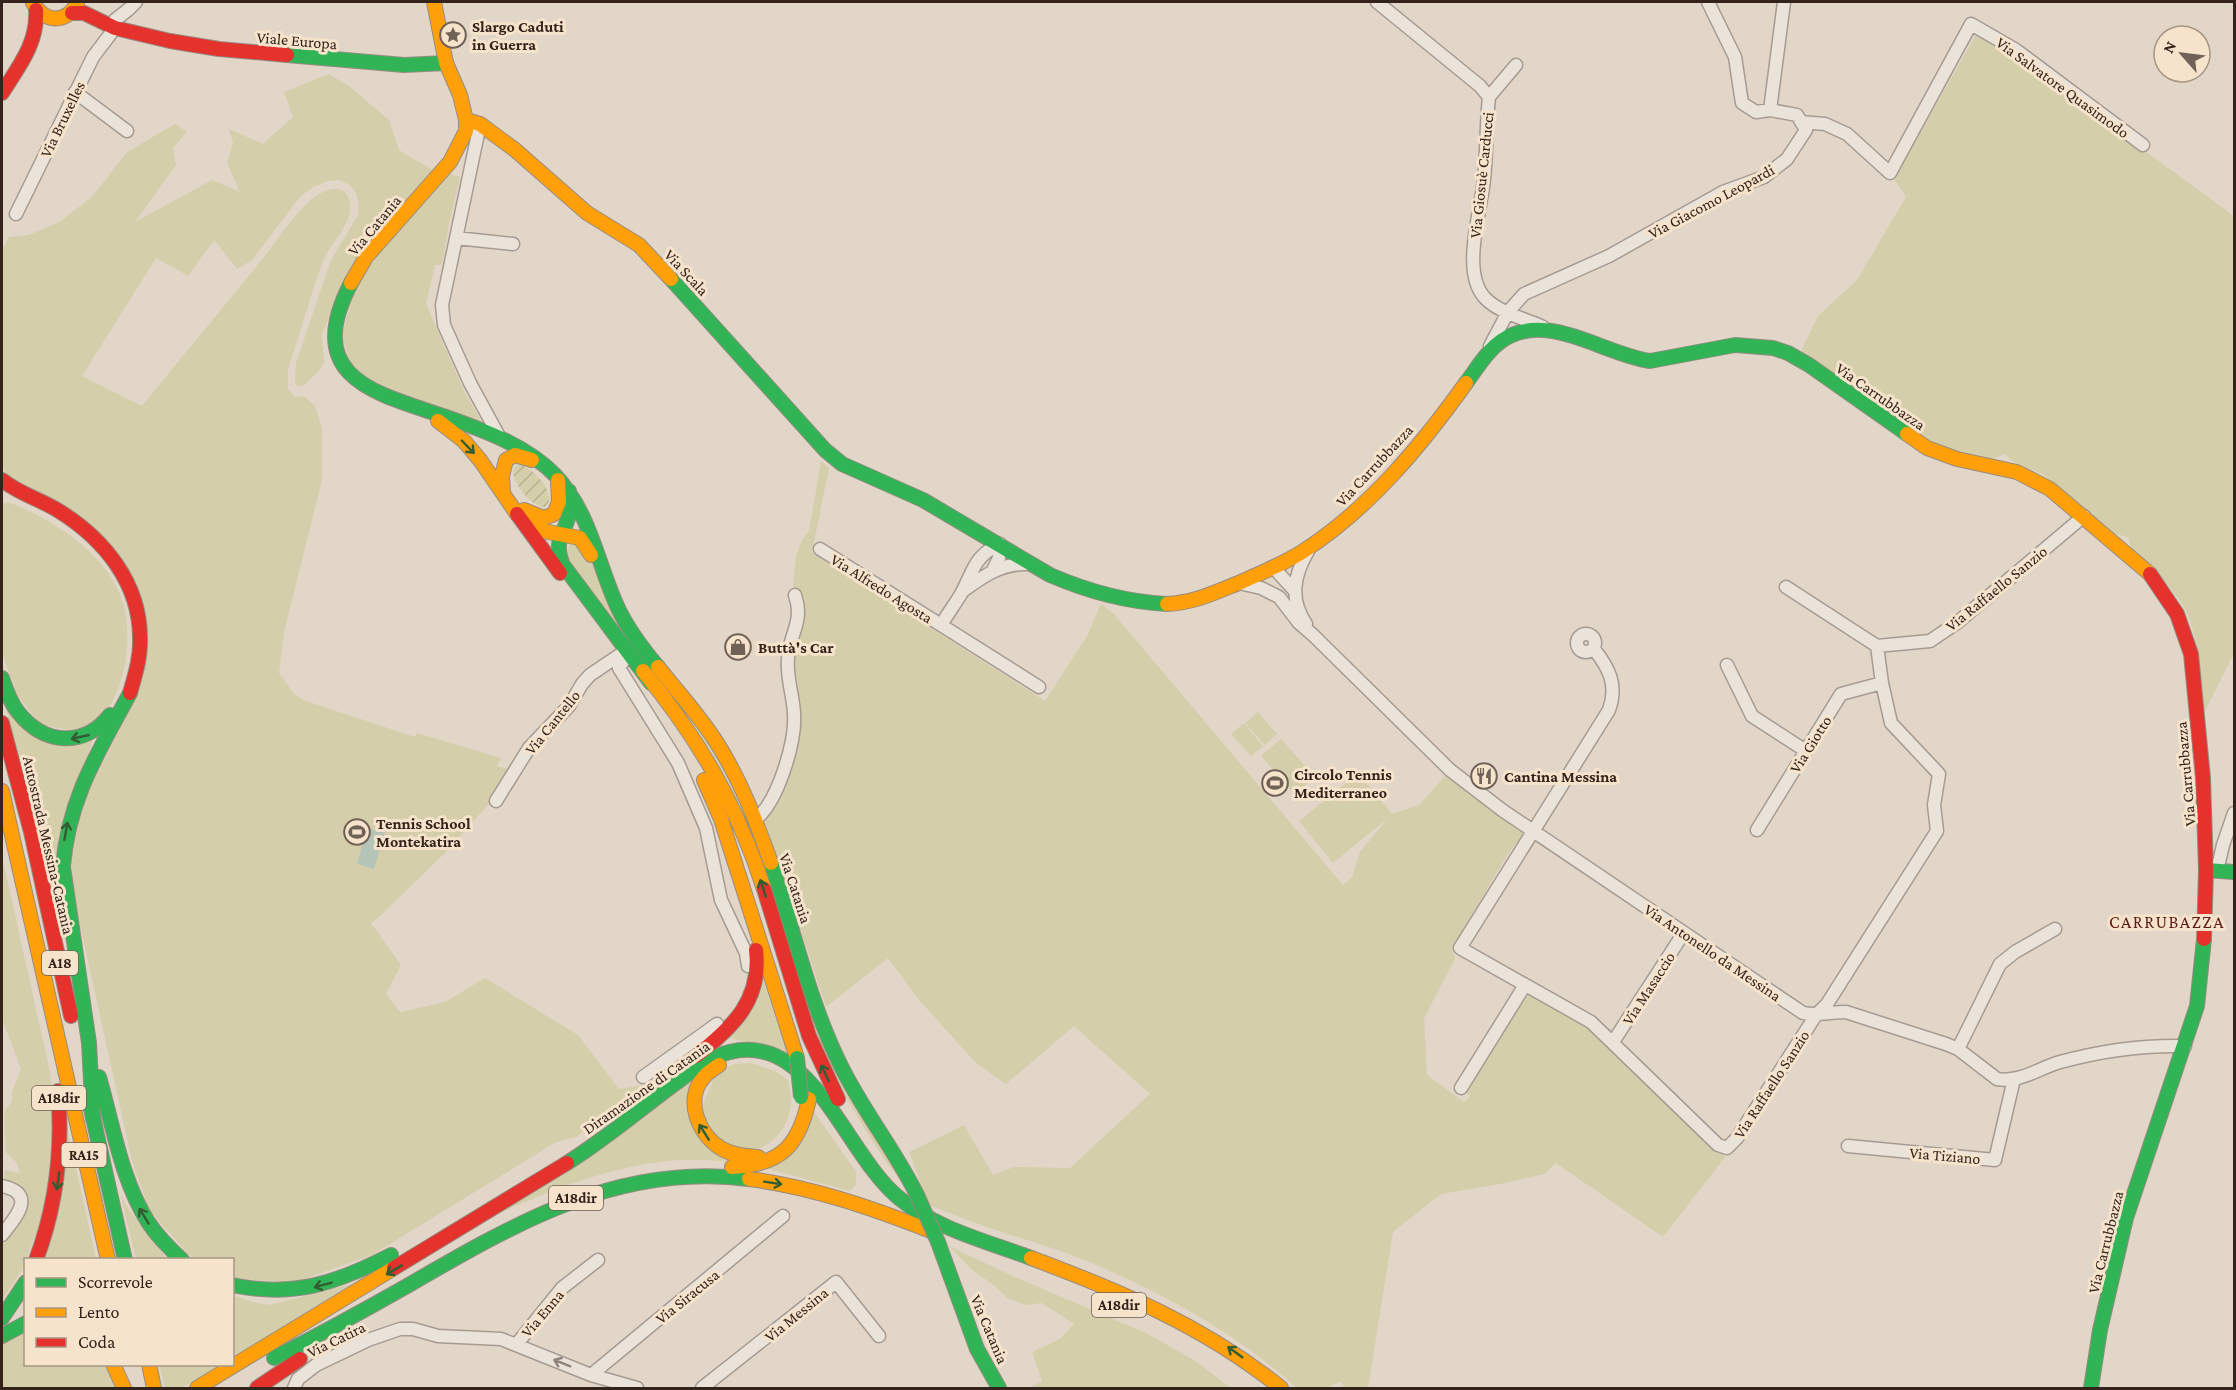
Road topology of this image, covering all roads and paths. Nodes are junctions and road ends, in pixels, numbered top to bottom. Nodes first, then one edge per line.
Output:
1 (84, 2) edge
2 (136, 2) edge
3 (434, 2) edge
4 (1377, 2) edge
5 (1708, 2) edge
6 (1784, 2) edge
7 (34, 6) edge
8 (71, 11) edge
9 (115, 24) junction
10 (34, 42) junction
11 (446, 63) junction
12 (1516, 65) dead end
13 (75, 92) junction
14 (2, 93) edge
15 (1489, 97) junction
16 (1770, 110) junction
17 (473, 122) junction
18 (1801, 122) junction
19 (127, 131) dead end
20 (2143, 145) dead end
21 (16, 214) dead end
22 (456, 238) junction
23 (513, 244) dead end
24 (1524, 294) junction
25 (1508, 312) junction
26 (1521, 324) junction
27 (1487, 353) junction
28 (403, 403) junction
29 (501, 439) junction
30 (554, 474) junction
31 (861, 474) joint
32 (2, 480) edge
33 (569, 491) junction
34 (2, 497) edge
35 (505, 497) junction
36 (517, 514) junction
37 (2084, 516) junction
38 (967, 525) junction
39 (560, 534) junction
40 (1000, 544) junction
41 (1309, 548) junction
42 (820, 549) dead end
43 (979, 558) junction
44 (1031, 564) junction
45 (1273, 567) junction
46 (992, 572) junction
47 (1239, 582) junction
48 (1786, 587) dead end
49 (1294, 590) junction
50 (962, 592) junction
51 (795, 595) dead end
52 (613, 596) junction
53 (1279, 597) junction
54 (941, 626) junction
55 (1313, 635) junction
56 (1877, 646) junction
57 (1594, 649) dead end
58 (623, 657) junction
59 (1727, 665) dead end
60 (643, 671) junction
61 (2, 678) edge
62 (1882, 683) junction
63 (1039, 687) dead end
64 (2, 723) edge
65 (1806, 751) junction
66 (2, 791) edge
67 (496, 801) dead end
68 (2235, 813) edge
69 (755, 820) junction
70 (1757, 830) dead end
71 (1533, 832) junction
72 (2, 835) edge
73 (2212, 870) junction
74 (2235, 872) edge
75 (740, 875) junction
76 (29, 908) junction
77 (2055, 929) dead end
78 (1683, 934) junction
79 (35, 936) junction
80 (1526, 985) junction
81 (1816, 1015) junction
82 (1613, 1042) junction
83 (83, 1045) junction
84 (2185, 1046) junction
85 (1958, 1049) junction
86 (61, 1050) joint
87 (802, 1062) junction
88 (643, 1077) dead end
89 (2014, 1079) junction
90 (1461, 1088) dead end
91 (805, 1098) junction
92 (1848, 1146) dead end
93 (533, 1183) junction
94 (2, 1186) edge
95 (578, 1197) junction
96 (475, 1211) junction
97 (783, 1216) dead end
98 (2, 1235) edge
99 (968, 1244) junction
100 (423, 1252) junction
101 (37, 1258) edge
102 (108, 1258) edge
103 (125, 1258) edge
104 (180, 1258) edge
105 (598, 1260) dead end
106 (24, 1285) edge
107 (234, 1286) edge
108 (1112, 1288) junction
109 (2, 1318) edge
110 (24, 1324) edge
111 (2, 1336) edge
112 (879, 1336) dead end
113 (516, 1345) junction
114 (113, 1366) edge
115 (149, 1366) edge
116 (133, 1372) dead end
117 (243, 1374) junction
118 (591, 1375) junction
119 (1252, 1384) dead end
120 (124, 1389) edge
121 (136, 1389) edge
122 (154, 1389) edge
123 (197, 1389) edge
124 (219, 1389) edge
125 (257, 1389) edge
126 (294, 1389) edge
127 (637, 1389) edge
128 (702, 1389) edge
129 (999, 1389) edge
130 (1281, 1389) edge
131 (2091, 1389) edge

1 - 9 main road, Viale Europa
2 - 9 street, Via Bruxelles
3 - 11 main road
4 - 15 street, Via Giosuè Carducci
5 - 16 street
6 - 16 street
7 - 8 main road, Viale Europa
7 - 10 main road
8 - 9 main road, Viale Europa
8 - 10 main road
9 - 11 main road, Viale Europa
9 - 13 street, Via Bruxelles
10 - 14 main road
11 - 17 main road
12 - 15 street
13 - 19 street
13 - 21 street, Via Bruxelles
15 - 25 street, Via Giosuè Carducci
16 - 18 street
17 - 22 street
17 - 28 main road, Via Catania
17 - 31 main road, Via Scala
18 - 20 street, Via Salvatore Quasimodo
18 - 24 street, Via Giacomo Leopardi
22 - 23 street
22 - 29 street
24 - 25 street, Via Giacomo Leopardi
24 - 26 street
25 - 26 street
25 - 27 street, Via Giacomo Leopardi
26 - 27 main road, Via Carrubbazza
26 - 37 main road, Via Carrubbazza
27 - 41 main road, Via Carrubbazza
28 - 29 main road, Via Catania
28 -> 35 main road
29 - 30 main road, Via Catania
30 - 33 main road, Via Catania
30 - 35 main road
30 - 35 main road
31 - 38 main road, Via Carrubbazza
83 -> 32 main road
33 - 39 main road
33 - 52 main road, Via Catania
34 -> 61 main road
35 - 36 main road
36 - 39 main road
36 - 58 main road
37 - 56 street, Via Raffaello Sanzio
37 - 73 main road, Via Carrubbazza
38 - 40 main road, Via Carrubbazza
38 - 43 street
39 - 52 main road
39 - 60 main road
40 - 43 street
40 - 44 main road, Via Carrubbazza
40 - 46 street
41 - 45 main road, Via Carrubbazza
41 - 49 street
42 - 54 street, Via Alfredo Agosta
43 - 50 street, Via Alfredo Agosta
44 - 46 street
44 - 47 main road, Via Carrubbazza
45 - 47 main road, Via Carrubbazza
45 - 49 street
45 - 53 street
46 - 50 street
47 - 53 street
48 - 56 street
49 - 55 street
50 - 54 street, Via Alfredo Agosta
51 - 69 street
52 - 69 main road, Via Catania
53 - 55 street, Via Antonello da Messina
54 - 63 street
55 - 71 street, Via Antonello da Messina
56 - 62 street, Via Raffaello Sanzio
57 - 71 street, Via Raffaello Sanzio
58 - 67 street, Via Cantello
58 - 75 main road
58 - 88 street
59 - 65 street
60 - 87 main road
108 -> 60 main road
62 - 65 street, Via Giotto
62 - 81 street, Via Raffaello Sanzio
64 - 83 main road, Autostrada Messina-Catania
65 - 70 street, Via Giotto
66 - 76 main road, Autostrada Messina-Catania / A18
68 - 73 street
69 - 129 main road, Via Catania, bridge
71 - 78 street, Via Antonello da Messina
71 - 80 street, Via Raffaello Sanzio
72 - 76 main road
73 - 74 main road
73 - 84 main road, Via Carrubbazza
75 - 87 main road
75 - 96 main road
76 - 79 main road, Autostrada Messina-Catania / A18
77 - 85 street
78 - 81 street, Via Antonello da Messina
78 - 82 street, Via Masaccio
79 - 86 main road, Autostrada Messina-Catania / A18
79 -> 101 main road, A18dir
80 - 82 street, Via Raffaello Sanzio
80 - 90 street
81 - 82 street, Via Raffaello Sanzio
81 - 85 street, Via Antonello da Messina
83 - 103 main road, RA15
104 -> 83 main road
84 - 89 street
84 - 131 main road, Via Carrubbazza
85 - 89 street, Via Antonello da Messina
86 - 102 main road, RA15
87 - 91 main road, bridge
89 - 92 street, Via Tiziano
91 -> 99 main road
91 - 117 main road
93 - 96 main road
93 - 100 main road, Diramazione di Catania / A18dir
93 - 108 main road, Diramazione di Catania / A18dir
94 - 98 street
95 -> 99 main road, A18dir
95 - 117 main road, A18dir
95 - 125 main road
96 - 100 main road
96 -> 107 main road
97 - 118 street, Via Siracusa
99 - 119 main road, A18dir
100 -> 123 main road, Diramazione di Catania / A18dir
105 - 113 street, Via Enna
106 - 109 main road
130 -> 108 main road, Diramazione di Catania / A18dir
110 - 111 main road
112 - 128 street, Via Messina
118 -> 113 street
113 - 126 street, Via Catira
114 - 120 main road
115 - 122 main road
116 - 121 main road
117 - 124 main road, A18dir
118 - 127 street

